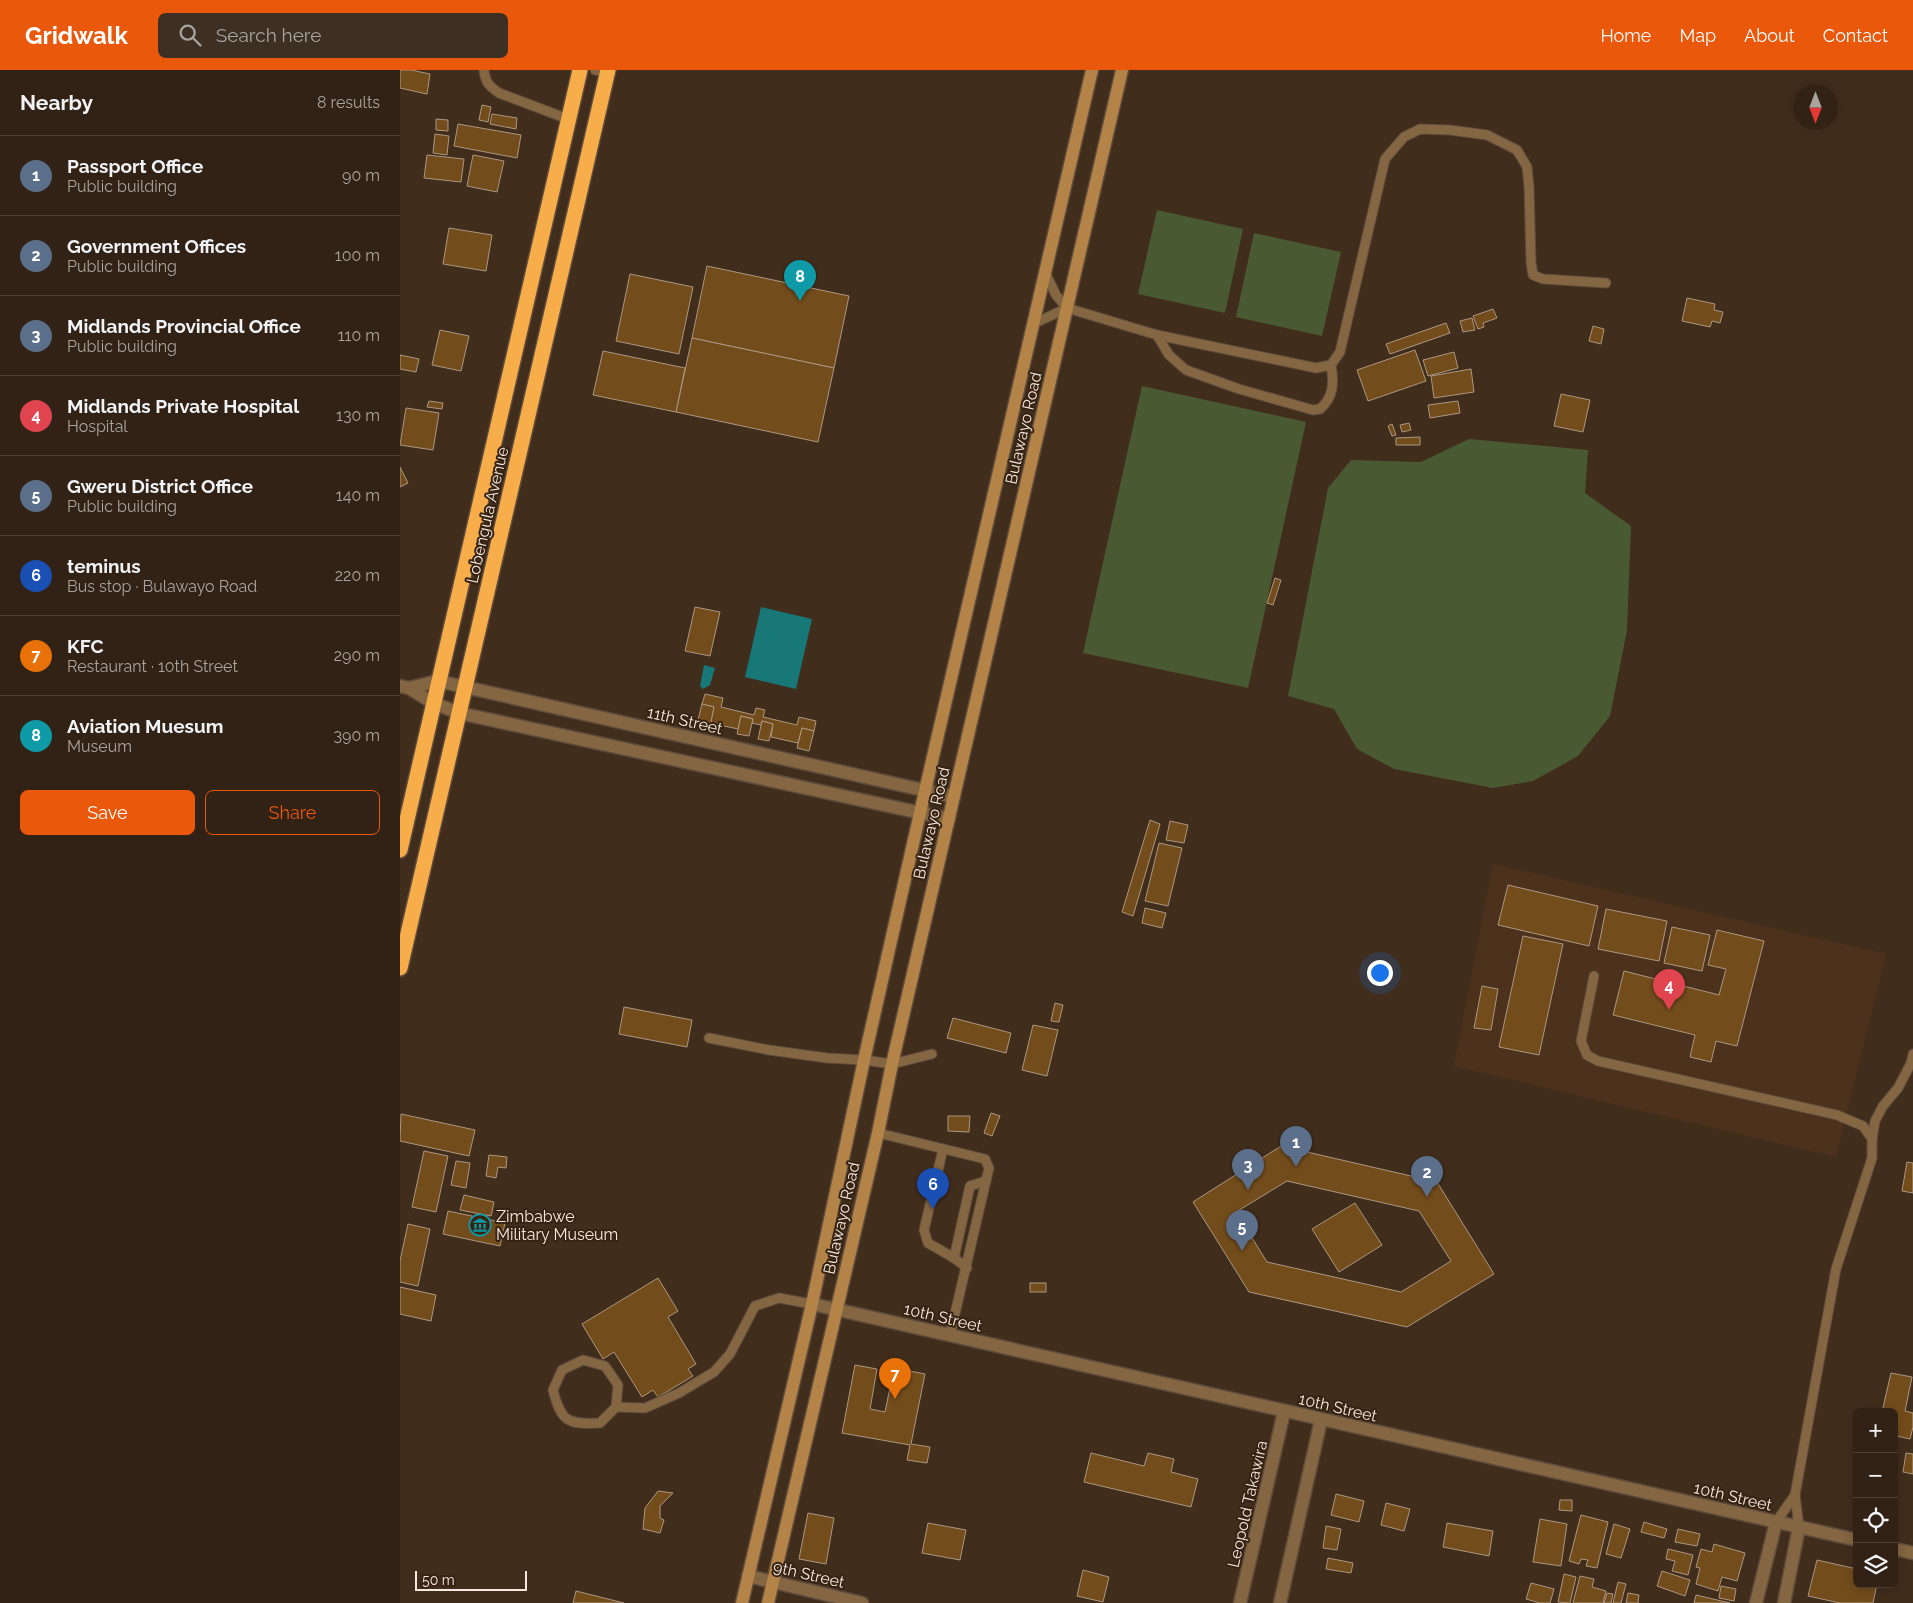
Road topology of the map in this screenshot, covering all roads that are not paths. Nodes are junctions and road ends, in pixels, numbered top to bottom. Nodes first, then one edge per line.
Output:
1 (484, 70) edge
2 (580, 70) edge
3 (1092, 70) edge
4 (1122, 70) edge
5 (603, 71) edge
6 (568, 119) junction
7 (1045, 272) junction
8 (1606, 283) dead end
9 (1067, 308) junction
10 (1033, 324) junction
11 (1157, 335) junction
12 (1331, 365) junction
13 (438, 681) junction
14 (405, 687) edge
15 (465, 687) junction
16 (433, 703) junction
17 (459, 713) junction
18 (925, 791) junction
19 (954, 797) junction
20 (920, 812) junction
21 (949, 819) junction
22 (400, 850) edge
23 (400, 968) edge
24 (1594, 976) dead end
25 (709, 1038) dead end
26 (932, 1054) dead end
27 (1913, 1054) edge
28 (864, 1060) junction
29 (892, 1064) junction
30 (878, 1133) junction
31 (1872, 1139) junction
32 (943, 1149) junction
33 (986, 1181) junction
34 (954, 1258) junction
35 (967, 1268) junction
36 (812, 1304) junction
37 (836, 1309) junction
38 (950, 1335) junction
39 (616, 1407) junction
40 (1284, 1412) junction
41 (1321, 1420) junction
42 (1795, 1495) junction
43 (1776, 1522) junction
44 (1799, 1527) junction
45 (1853, 1539) edge
46 (1898, 1550) edge
47 (1913, 1554) edge
48 (748, 1576) junction
49 (772, 1583) junction
50 (742, 1603) edge
51 (768, 1603) edge
52 (862, 1603) edge
53 (1240, 1603) edge
54 (1280, 1603) edge
55 (1756, 1603) edge
56 (1784, 1603) edge

1 - 6 lane
2 - 6 highway, Lobengula Avenue
3 - 7 street, Bulawayo Road
4 - 9 street, Bulawayo Road
5 - 15 highway, Lobengula Avenue
6 - 13 highway, Lobengula Avenue
7 - 9 lane
7 - 10 street, Bulawayo Road
8 - 12 lane
9 - 10 lane
9 - 11 lane
9 - 19 street, Bulawayo Road
10 - 18 street, Bulawayo Road
11 - 12 lane
11 - 12 lane
13 - 14 street, 11th Street
13 - 15 street, 11th Street
13 - 16 highway, Lobengula Avenue
14 - 16 street, 11th Street
15 - 17 highway, Lobengula Avenue
15 - 18 street, 11th Street
16 - 17 street, 11th Street
16 - 22 highway, Lobengula Avenue
17 - 20 street, 11th Street
17 - 23 highway, Lobengula Avenue
18 - 19 street, 11th Street
18 - 20 street, Bulawayo Road
19 - 21 street, Bulawayo Road
20 - 21 street, 11th Street
20 - 28 street, Bulawayo Road
21 - 29 street, Bulawayo Road
24 - 31 lane
25 - 28 lane
26 - 29 lane
27 - 31 lane
28 - 29 lane
28 - 36 street, Bulawayo Road
29 - 30 street, Bulawayo Road
30 - 32 lane
30 - 37 street, Bulawayo Road
31 - 42 lane
32 - 33 lane
32 - 34 lane
33 - 34 lane
33 - 35 lane
34 - 35 lane
35 - 38 lane
36 - 37 street, 10th Street
36 - 39 lane
36 - 48 street, Bulawayo Road
37 - 38 street, 10th Street
37 - 49 street, Bulawayo Road
38 - 40 street, 10th Street
39 - 39 lane
40 - 41 street, 10th Street
40 - 53 street, Leopold Takawira
41 - 43 street, 10th Street
41 - 54 street
42 - 43 lane
42 - 44 lane
43 - 44 street, 10th Street
43 - 55 street
44 - 45 street, 10th Street
44 - 56 street
46 - 47 street
48 - 49 street, 9th Street
48 - 50 street, Bulawayo Road
49 - 51 street, Bulawayo Road
49 - 52 street, 9th Street

